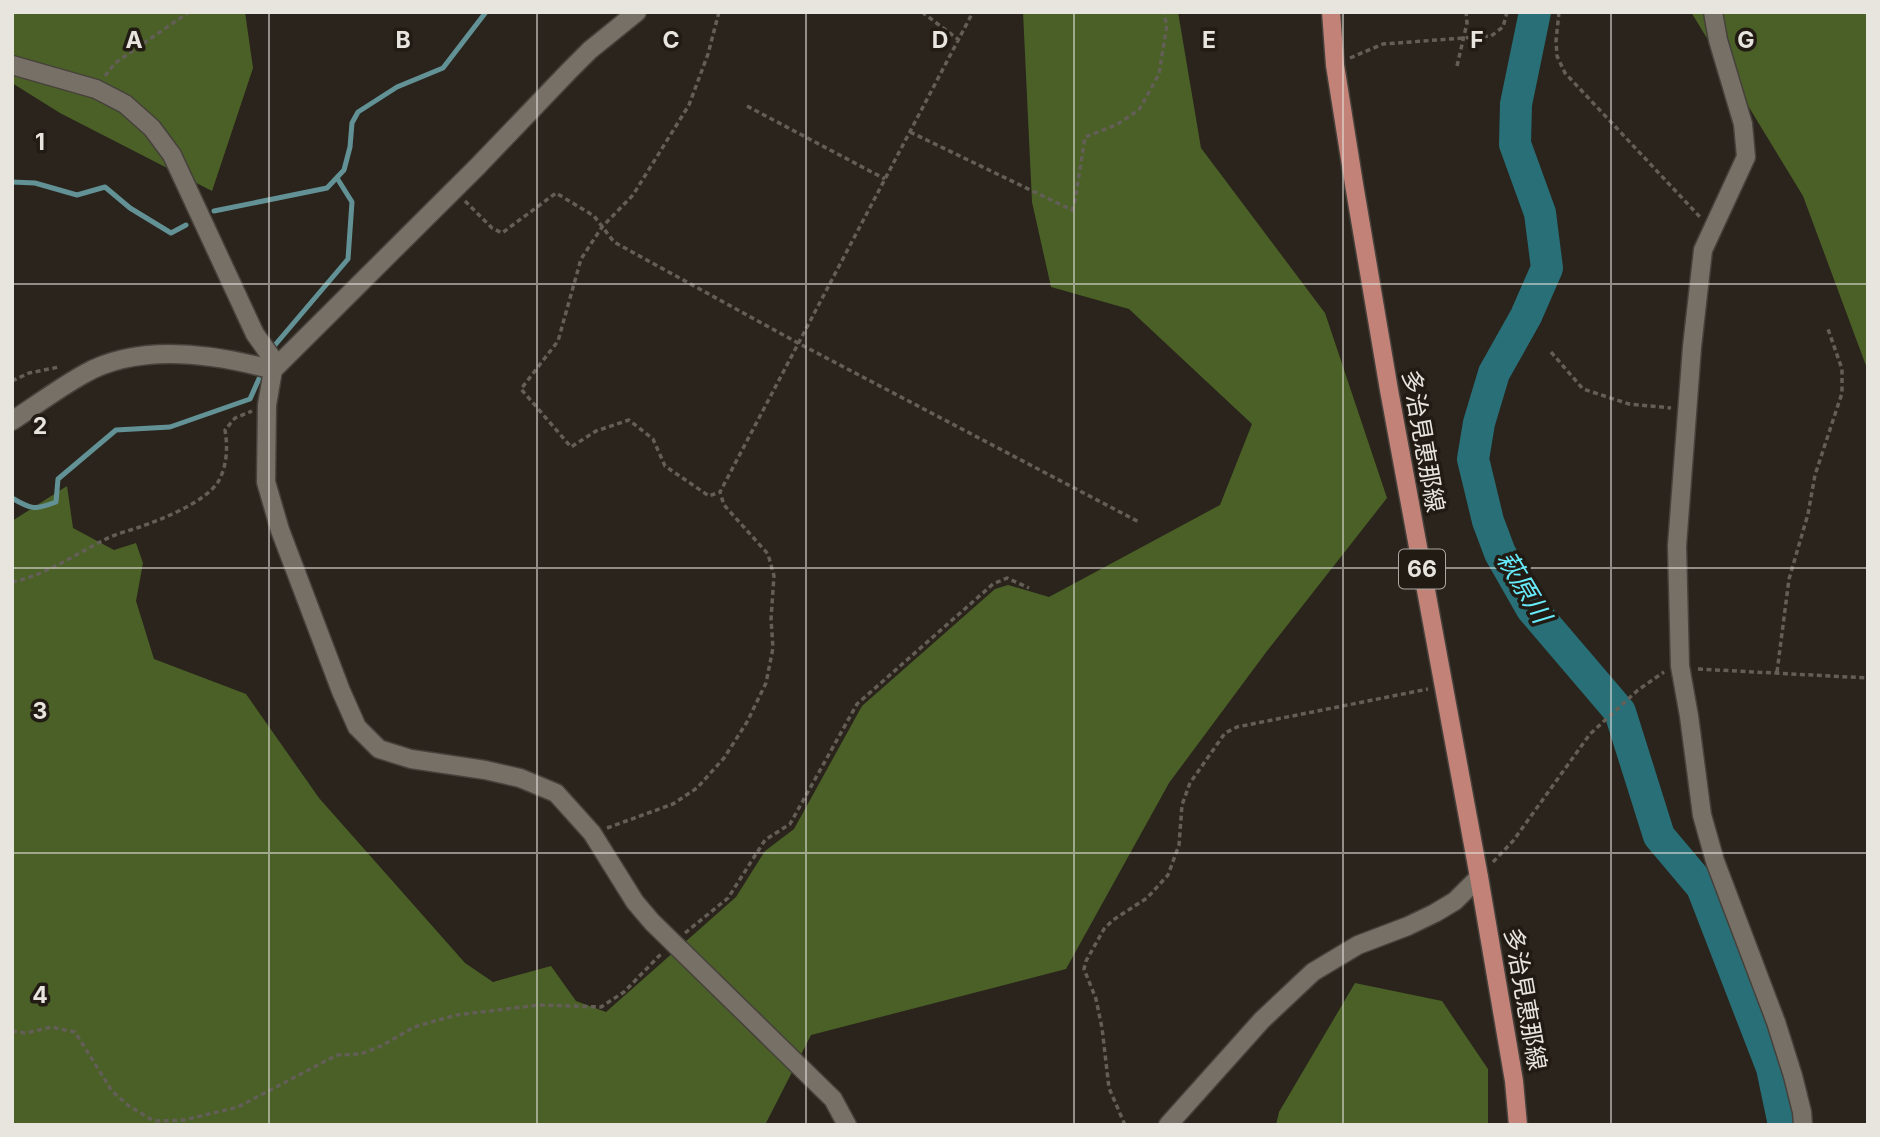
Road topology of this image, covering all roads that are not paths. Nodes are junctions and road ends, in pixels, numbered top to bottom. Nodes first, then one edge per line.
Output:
1 (637, 12) edge
2 (1331, 12) edge
3 (1713, 12) edge
4 (12, 65) edge
5 (275, 367) junction
6 (12, 421) edge
7 (1479, 877) junction
8 (847, 1125) edge
9 (1168, 1125) edge
10 (1518, 1125) edge
11 (1803, 1125) edge

1 - 5 street
2 - 7 main road, 多治見恵那線 / 66
3 - 11 street
4 - 5 street
5 - 6 street
5 - 8 street
7 - 9 street
7 - 10 main road, 多治見恵那線 / 66

